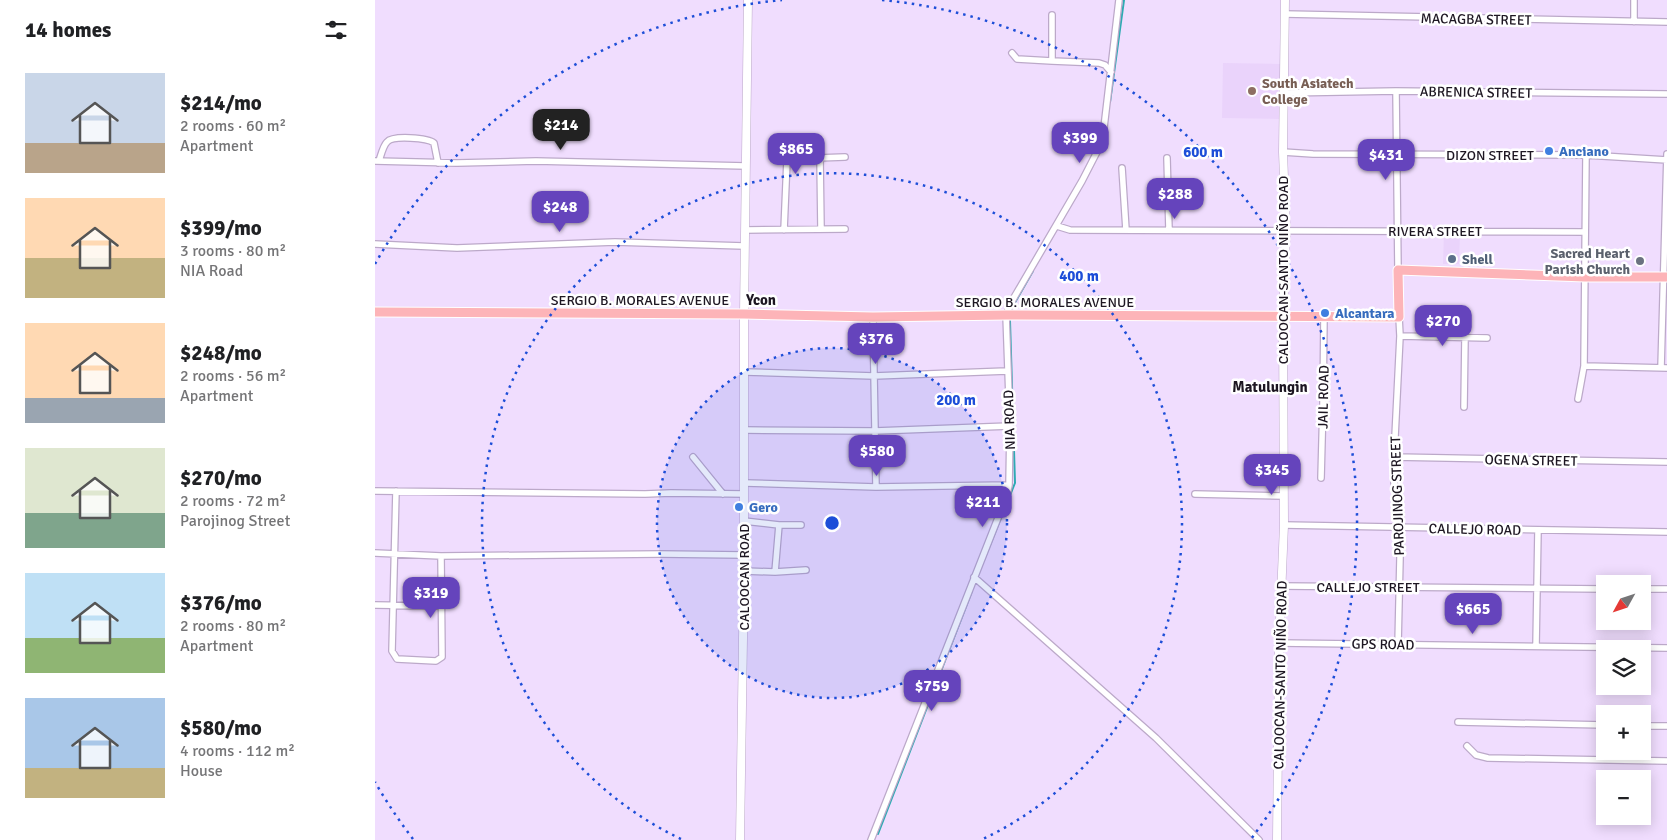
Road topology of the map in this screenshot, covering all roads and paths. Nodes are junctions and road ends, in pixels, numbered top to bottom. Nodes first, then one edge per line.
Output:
1 (748, 0) edge
2 (1119, 0) edge
3 (1285, 0) edge
4 (1634, 0) edge
5 (1285, 14) junction
6 (1052, 15) dead end
7 (1633, 22) junction
8 (1667, 22) edge
9 (1012, 53) dead end
10 (1052, 61) junction
11 (1111, 72) junction
12 (1395, 91) junction
13 (1285, 94) junction
14 (1667, 94) edge
15 (1283, 152) junction
16 (1396, 154) junction
17 (1667, 154) edge
18 (1586, 155) junction
19 (819, 158) junction
20 (845, 158) dead end
21 (1167, 158) dead end
22 (1667, 160) edge
23 (377, 161) edge
24 (438, 163) junction
25 (746, 166) junction
26 (1122, 168) dead end
27 (1059, 227) junction
28 (821, 229) junction
29 (845, 229) dead end
30 (745, 230) junction
31 (784, 230) junction
32 (1126, 230) junction
33 (1169, 230) junction
34 (1285, 230) junction
35 (1397, 231) junction
36 (1585, 232) junction
37 (375, 244) edge
38 (744, 246) junction
39 (1398, 270) junction
40 (1585, 277) junction
41 (1665, 277) edge
42 (375, 312) edge
43 (744, 314) junction
44 (1006, 315) junction
45 (1283, 316) junction
46 (1324, 316) junction
47 (873, 317) junction
48 (1399, 317) junction
49 (1400, 336) junction
50 (1465, 337) junction
51 (1487, 338) dead end
52 (1584, 366) junction
53 (1664, 368) edge
54 (1007, 371) junction
55 (745, 372) junction
56 (874, 376) junction
57 (1578, 399) dead end
58 (1464, 407) dead end
59 (1010, 426) junction
60 (745, 430) junction
61 (875, 430) junction
62 (693, 457) dead end
63 (1394, 457) junction
64 (1667, 462) edge
65 (1321, 478) dead end
66 (745, 483) junction
67 (1009, 485) junction
68 (877, 487) junction
69 (375, 490) edge
70 (396, 491) junction
71 (723, 494) junction
72 (744, 494) junction
73 (1195, 494) dead end
74 (1283, 496) junction
75 (744, 521) junction
76 (779, 525) junction
77 (801, 525) dead end
78 (1284, 525) junction
79 (1400, 528) junction
80 (1538, 530) junction
81 (1667, 532) edge
82 (375, 553) edge
83 (394, 553) junction
84 (744, 555) junction
85 (441, 556) junction
86 (806, 570) dead end
87 (745, 571) junction
88 (775, 572) junction
89 (974, 577) junction
90 (1281, 586) junction
91 (1398, 587) junction
92 (1538, 588) junction
93 (1596, 589) edge
94 (1651, 589) edge
95 (1667, 589) edge
96 (375, 605) edge
97 (393, 606) junction
98 (441, 606) junction
99 (1279, 643) junction
100 (1397, 645) junction
101 (1536, 646) junction
102 (1667, 648) edge
103 (1458, 722) dead end
104 (1596, 725) edge
105 (1651, 726) edge
106 (1667, 726) edge
107 (1467, 746) dead end
108 (1667, 761) edge
109 (740, 840) edge
110 (871, 840) edge
111 (1259, 840) edge
112 (1277, 840) edge

1 - 25 street, CALOOCAN ROAD
2 - 11 street, NIA ROAD
3 - 5 street, CALOOCAN-SANTO NIÑO ROAD
4 - 7 street
5 - 7 street, MACAGBA STREET
5 - 13 street, CALOOCAN-SANTO NIÑO ROAD
6 - 10 street
7 - 8 street, MACAGBA STREET
9 - 10 street
10 - 11 street
11 - 27 street, NIA ROAD
12 - 13 street, ABRENICA STREET
12 - 14 street, ABRENICA STREET
12 - 16 street
13 - 15 street, CALOOCAN-SANTO NIÑO ROAD
15 - 16 street, DIZON STREET
15 - 34 street, CALOOCAN-SANTO NIÑO ROAD
16 - 18 street, DIZON STREET
16 - 35 street
17 - 22 street
18 - 22 street, DIZON STREET
18 - 36 street
19 - 20 street
19 - 28 street
19 - 31 street
21 - 33 street
22 - 41 street
23 - 24 street
23 - 24 street
24 - 25 street
25 - 30 street, CALOOCAN ROAD
26 - 32 street
27 - 32 street, RIVERA STREET
27 - 44 street, NIA ROAD
28 - 29 street
28 - 31 street
30 - 31 street
30 - 38 street, CALOOCAN ROAD
32 - 33 street, RIVERA STREET
33 - 34 street, RIVERA STREET
34 - 35 street, RIVERA STREET
34 - 45 street, CALOOCAN-SANTO NIÑO ROAD
35 - 36 street, RIVERA STREET
35 - 39 street
36 - 40 street
37 - 38 street
38 - 43 street, CALOOCAN ROAD
39 - 40 main road
39 - 48 main road
40 - 41 main road
40 - 52 street
41 - 53 street
42 - 43 main road, SERGIO B. MORALES AVENUE
43 - 47 main road, SERGIO B. MORALES AVENUE
43 - 55 street, CALOOCAN ROAD
44 - 45 main road, SERGIO B. MORALES AVENUE
44 - 47 main road, SERGIO B. MORALES AVENUE
44 - 54 street, NIA ROAD
45 - 46 main road, SERGIO B. MORALES AVENUE
45 - 74 street, CALOOCAN-SANTO NIÑO ROAD
46 - 48 main road, SERGIO B. MORALES AVENUE
46 - 65 street, JAIL ROAD
47 - 56 street
48 - 49 street, PAROJINOG STREET
49 - 50 street
49 - 63 street, PAROJINOG STREET
50 - 51 street
50 - 58 street
52 - 53 street
52 - 57 street
54 - 56 street
54 - 59 street, NIA ROAD
55 - 56 street
55 - 60 street, CALOOCAN ROAD
56 - 61 street
59 - 61 street
59 - 67 street, NIA ROAD
60 - 61 street
60 - 66 street, CALOOCAN ROAD
61 - 68 street
62 - 71 street
63 - 64 street, OGENA STREET
63 - 79 street, PAROJINOG STREET
66 - 68 street
66 - 72 street, CALOOCAN ROAD
67 - 68 street
67 - 89 street, NIA ROAD
69 - 70 street
70 - 71 street
70 - 83 street
71 - 72 street
72 - 75 street, CALOOCAN ROAD
73 - 74 street
74 - 78 street, CALOOCAN-SANTO NIÑO ROAD
75 - 76 street
75 - 84 street, CALOOCAN ROAD
76 - 77 street
76 - 88 street
78 - 79 street, CALLEJO ROAD
78 - 90 street, CALOOCAN-SANTO NIÑO ROAD
79 - 80 street, CALLEJO ROAD
79 - 91 street, PAROJINOG STREET
80 - 81 street, CALLEJO ROAD
80 - 92 street
82 - 83 street
83 - 85 street
83 - 97 street
84 - 85 street
84 - 87 street, CALOOCAN ROAD
85 - 98 street
86 - 88 street
87 - 88 street
87 - 109 street, CALOOCAN ROAD
89 - 110 street, NIA ROAD
89 - 111 street
90 - 91 street, CALLEJO STREET
90 - 99 street, CALOOCAN-SANTO NIÑO ROAD
91 - 92 street, CALLEJO STREET
91 - 100 street, PAROJINOG STREET
92 - 93 street, CALLEJO STREET
92 - 101 street
94 - 95 street
96 - 97 street
97 - 98 street
97 - 98 street
99 - 100 street, GPS ROAD
99 - 112 street, CALOOCAN-SANTO NIÑO ROAD
100 - 101 street, GPS ROAD
101 - 102 street, GPS ROAD
103 - 104 street
105 - 106 street
107 - 108 street

